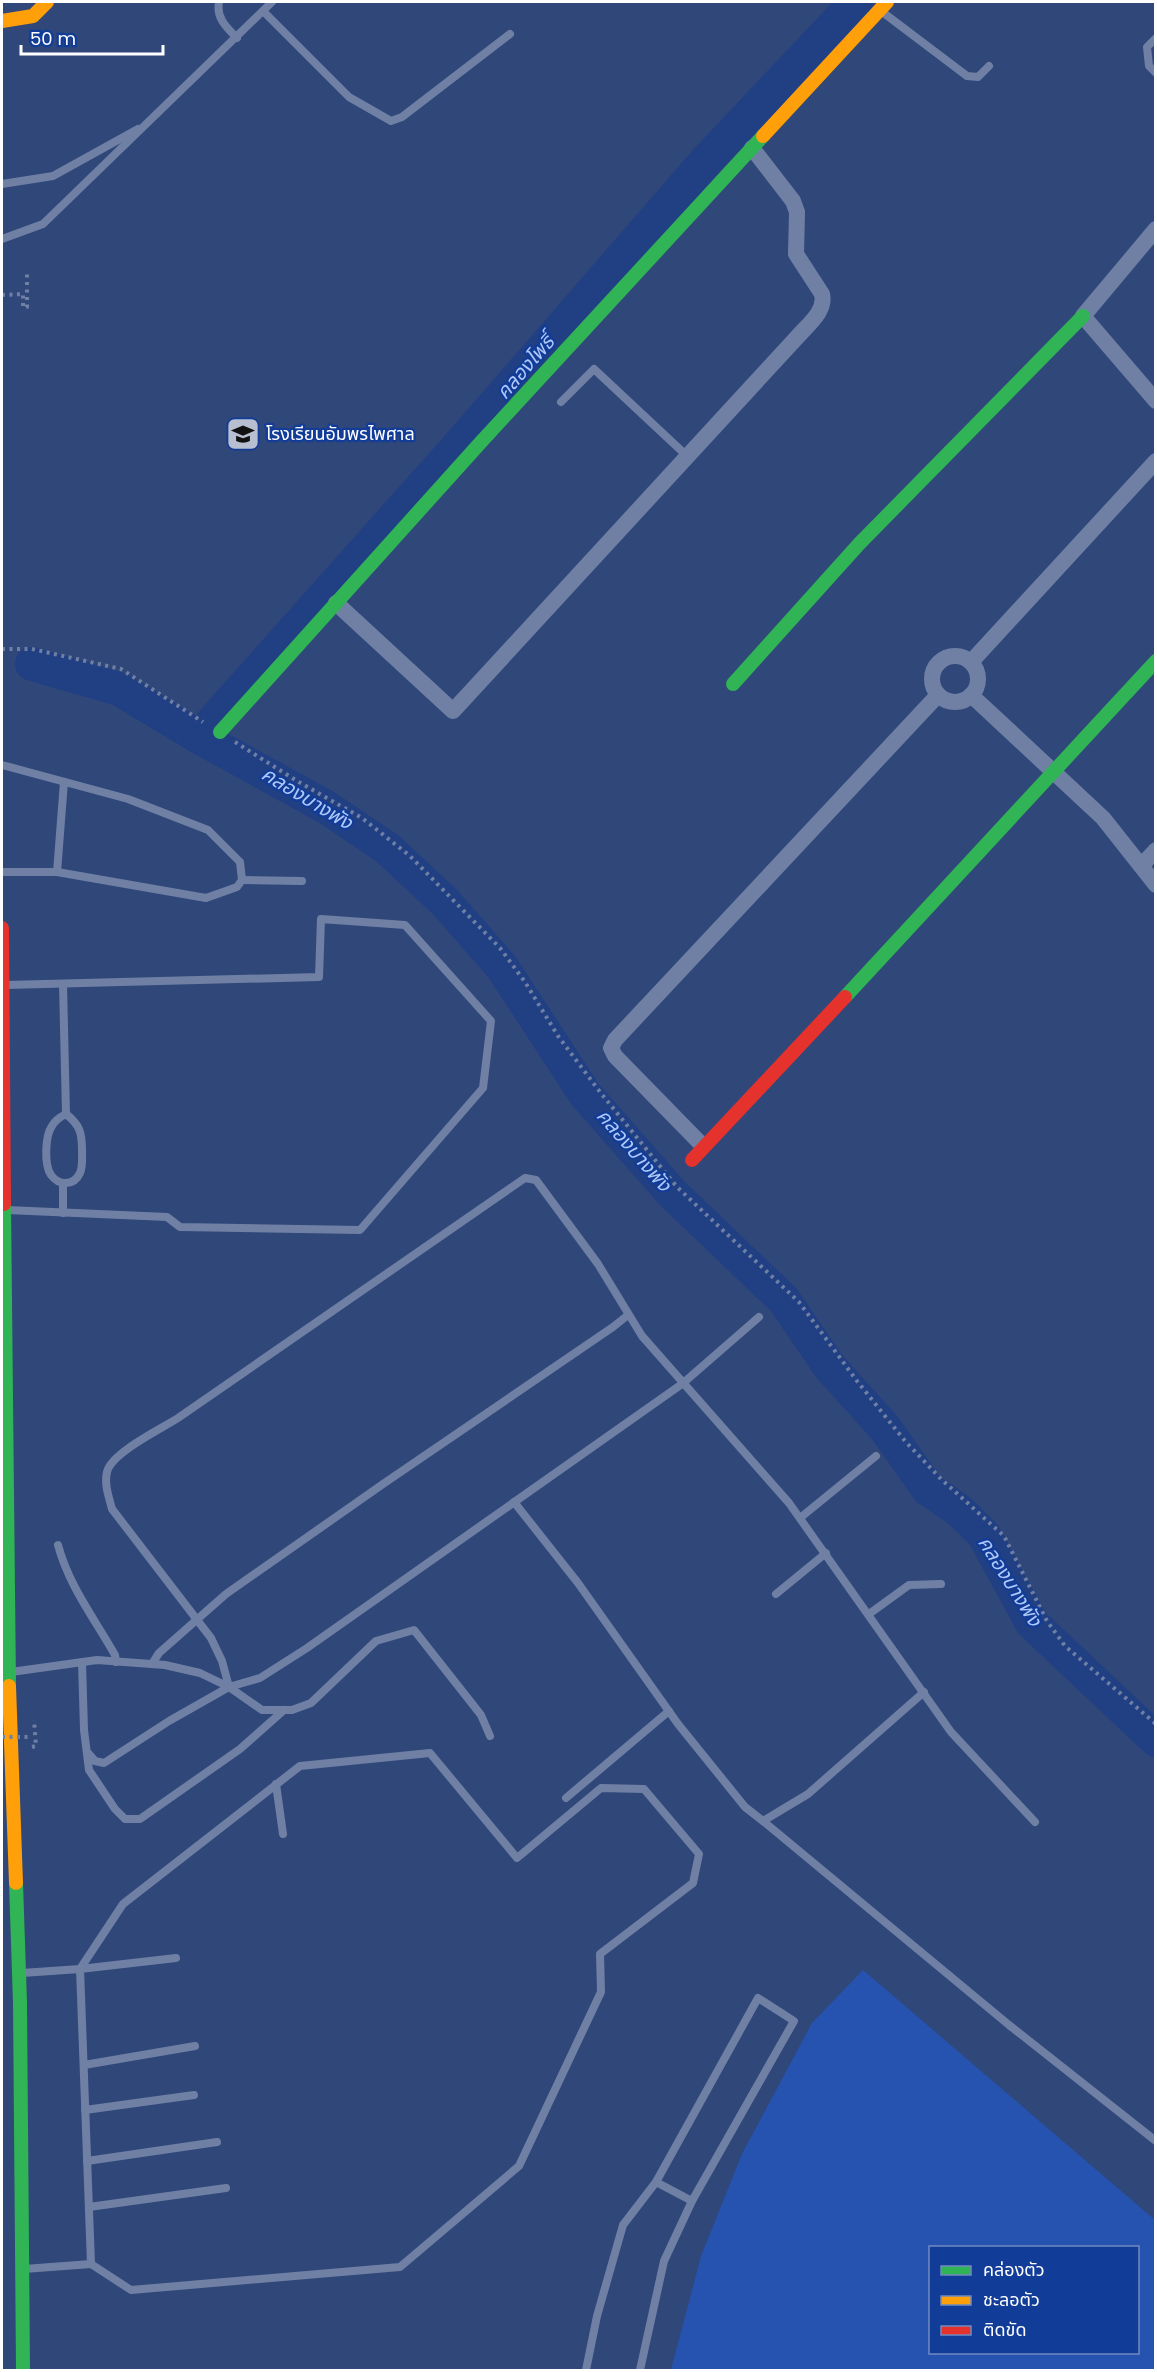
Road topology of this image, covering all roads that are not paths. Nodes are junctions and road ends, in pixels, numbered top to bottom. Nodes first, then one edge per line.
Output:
1 (47, 2) edge
2 (219, 2) edge
3 (272, 2) edge
4 (883, 6) edge
5 (264, 12) junction
6 (2, 21) edge
7 (510, 34) dead end
8 (237, 38) junction
9 (1155, 38) edge
10 (988, 66) dead end
11 (1155, 73) edge
12 (148, 123) junction
13 (752, 148) junction
14 (2, 184) edge
15 (1155, 229) edge
16 (2, 239) edge
17 (1083, 316) junction
18 (1155, 401) edge
19 (561, 402) dead end
20 (687, 456) junction
21 (1155, 461) edge
22 (336, 603) junction
23 (1155, 661) edge
24 (971, 662) junction
25 (733, 684) dead end
26 (938, 695) junction
27 (971, 695) junction
28 (220, 732) road end
29 (2, 765) edge
30 (1055, 772) junction
31 (64, 782) junction
32 (1155, 850) edge
33 (1141, 866) junction
34 (2, 872) edge
35 (57, 872) junction
36 (242, 880) junction
37 (302, 881) dead end
38 (1155, 885) edge
39 (2, 928) edge
40 (63, 984) junction
41 (2, 985) edge
42 (66, 1114) junction
43 (703, 1146) junction
44 (692, 1160) dead end
45 (63, 1184) junction
46 (4, 1210) junction
47 (63, 1213) junction
48 (628, 1315) junction
49 (759, 1317) dead end
50 (682, 1384) junction
51 (876, 1456) dead end
52 (514, 1502) junction
53 (800, 1518) junction
54 (58, 1545) dead end
55 (826, 1553) junction
56 (941, 1584) dead end
57 (776, 1594) dead end
58 (869, 1614) junction
59 (198, 1619) junction
60 (5, 1656) edge
61 (82, 1662) junction
62 (116, 1662) junction
63 (152, 1664) junction
64 (8, 1672) junction
65 (229, 1687) junction
66 (924, 1692) junction
67 (284, 1710) junction
68 (669, 1711) junction
69 (490, 1736) dead end
70 (88, 1753) junction
71 (276, 1784) junction
72 (566, 1798) dead end
73 (763, 1821) junction
74 (1035, 1822) dead end
75 (283, 1834) dead end
76 (176, 1958) dead end
77 (80, 1969) junction
78 (19, 1974) junction
79 (195, 2046) dead end
80 (84, 2065) junction
81 (194, 2095) dead end
82 (85, 2110) junction
83 (1155, 2141) edge
84 (217, 2142) dead end
85 (87, 2161) junction
86 (656, 2182) junction
87 (226, 2188) dead end
88 (692, 2201) junction
89 (89, 2208) junction
90 (91, 2264) junction
91 (22, 2269) junction
92 (23, 2370) edge
93 (586, 2370) edge
94 (640, 2370) edge

1 - 6 street
2 - 8 lane
3 - 5 lane
4 - 10 lane
4 - 13 street
5 - 7 lane
5 - 8 lane
8 - 12 lane
9 - 11 lane
12 - 14 lane
12 - 16 lane
13 - 20 street
13 - 22 street
15 - 17 street
17 - 18 street
17 - 25 street
19 - 20 lane
20 - 22 street
21 - 24 street
22 - 28 street
23 - 30 street
24 - 26 street
24 - 27 street
26 - 27 street
26 - 43 street
27 - 30 street
29 - 31 lane
30 - 33 street
30 - 43 street
31 - 35 lane
31 - 36 lane
32 - 33 street
33 - 38 street
34 - 35 lane
35 - 36 lane
36 - 37 lane
39 - 41 street
40 - 41 lane
40 - 42 lane
40 - 47 lane
41 - 46 street
42 - 45 lane
42 - 45 lane
43 - 44 street
45 - 47 lane
46 - 47 lane
46 - 60 street
48 - 50 lane
48 - 59 lane
48 - 59 lane
49 - 50 lane
50 - 52 lane
50 - 53 lane
51 - 53 lane
52 - 65 lane
52 - 68 lane
53 - 55 lane
54 - 62 lane
55 - 57 lane
55 - 58 lane
56 - 58 lane
58 - 66 lane
59 - 63 lane
59 - 65 lane
60 - 64 street
61 - 62 lane
61 - 64 lane
61 - 70 lane
62 - 63 lane
63 - 65 lane
64 - 78 street
65 - 67 lane
65 - 70 lane
66 - 73 lane
66 - 74 lane
67 - 69 lane
67 - 70 lane
68 - 72 lane
68 - 73 lane
71 - 75 lane
71 - 77 lane
71 - 90 lane
73 - 83 lane
76 - 77 lane
77 - 78 lane
77 - 80 lane
78 - 91 street
79 - 80 lane
80 - 82 lane
81 - 82 lane
82 - 85 lane
84 - 85 lane
85 - 89 lane
86 - 88 lane
86 - 88 lane
86 - 93 lane
87 - 89 lane
88 - 94 lane
89 - 90 lane
90 - 91 lane
91 - 92 street

